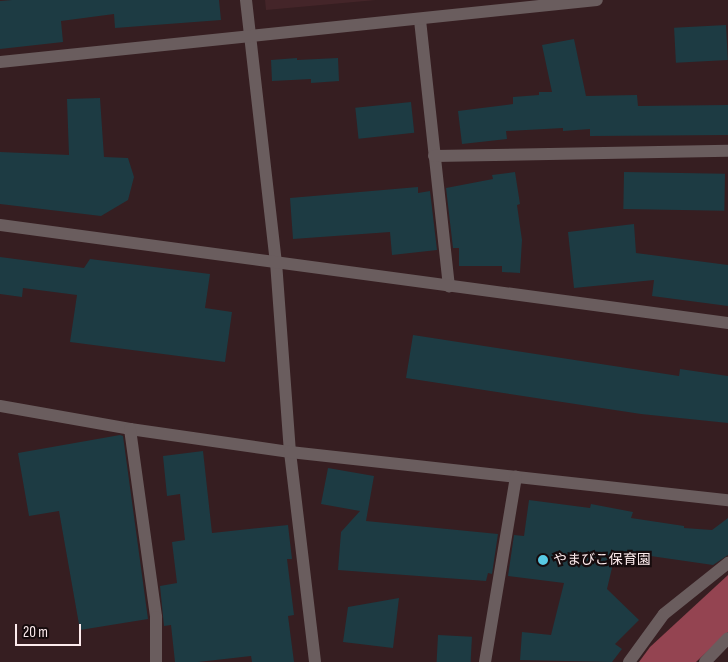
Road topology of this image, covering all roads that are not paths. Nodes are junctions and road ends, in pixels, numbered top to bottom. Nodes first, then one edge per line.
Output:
1 (246, 0) edge
2 (596, 0) edge
3 (420, 20) junction
4 (250, 35) junction
5 (0, 62) edge
6 (728, 151) edge
7 (434, 156) junction
8 (0, 225) edge
9 (276, 262) junction
10 (449, 286) junction
11 (728, 323) edge
12 (0, 406) edge
13 (130, 429) junction
14 (290, 452) junction
15 (516, 477) junction
16 (728, 500) edge
17 (728, 563) edge
18 (728, 638) edge
19 (156, 662) edge
20 (315, 662) edge
21 (485, 662) edge
22 (630, 662) edge
23 (705, 662) edge

1 - 4 street
2 - 3 street
3 - 4 street
3 - 7 street
4 - 5 street
4 - 9 street
6 - 7 street
7 - 10 street
8 - 9 street
9 - 10 street
9 - 14 street
10 - 11 street
12 - 13 street
13 - 14 street
13 - 19 street
14 - 15 street
14 - 20 street
15 - 16 street
15 - 21 street
17 - 22 street
18 - 23 street

